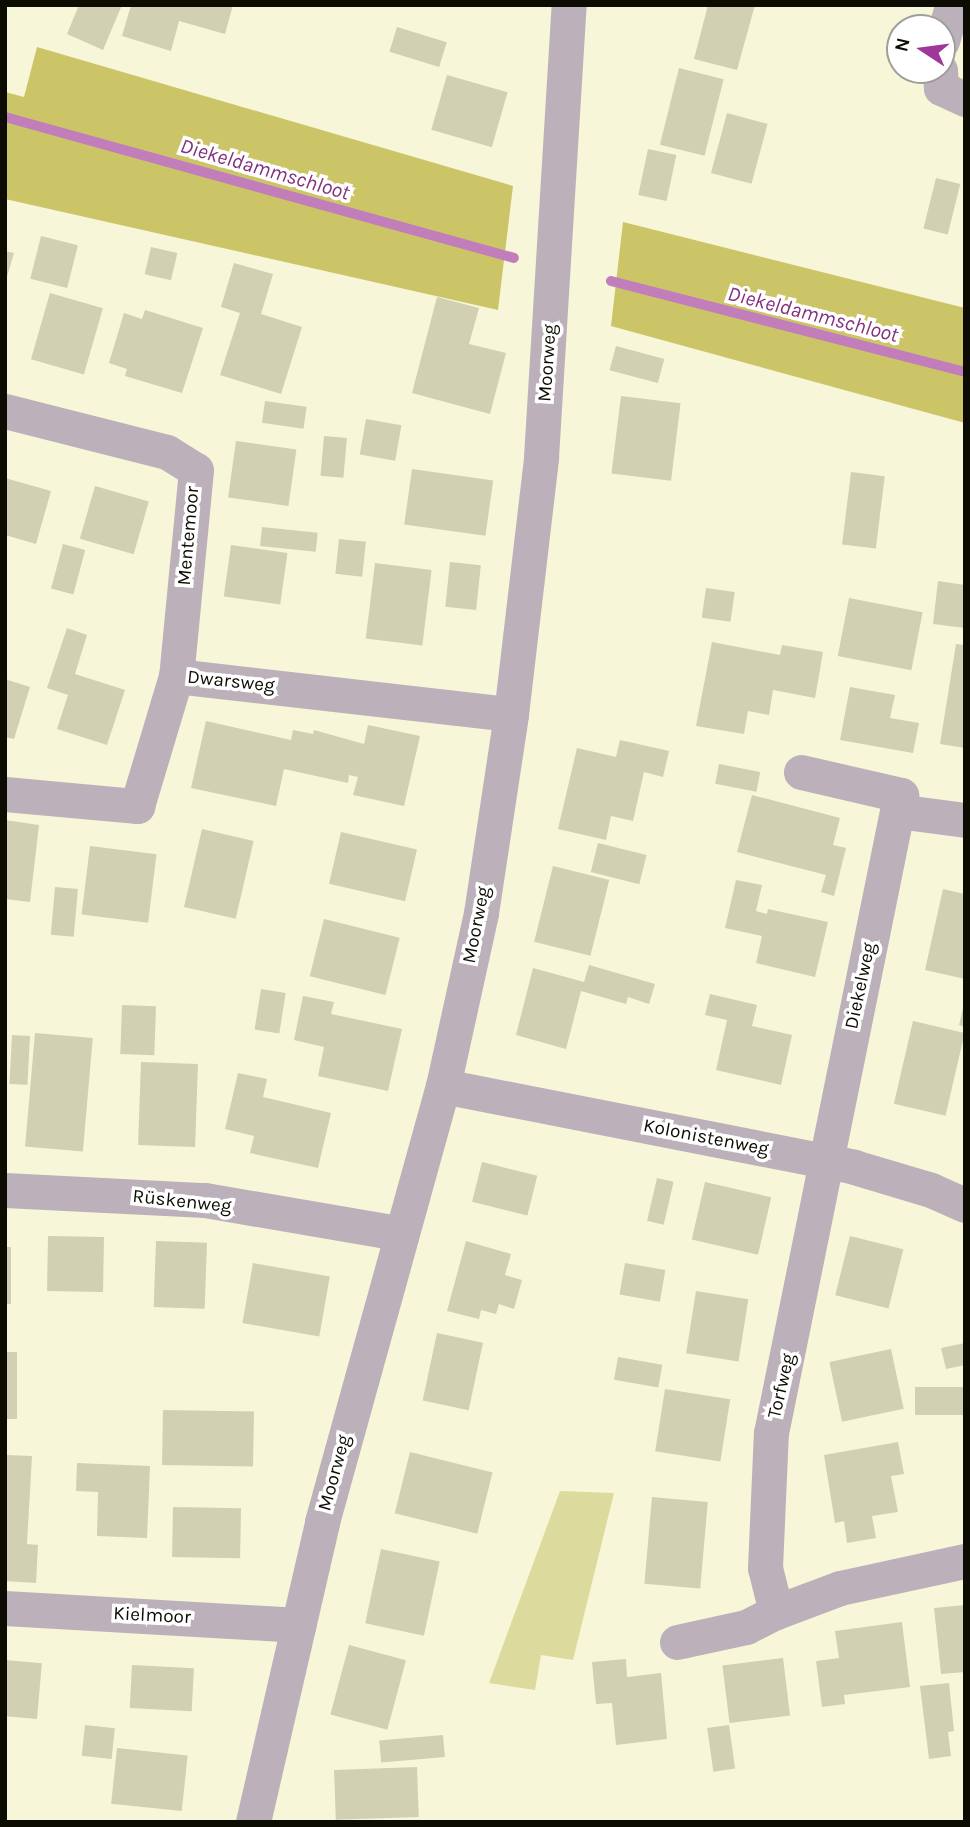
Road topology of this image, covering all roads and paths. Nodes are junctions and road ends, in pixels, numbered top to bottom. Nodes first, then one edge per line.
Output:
1 (569, 5) edge
2 (941, 84) edge
3 (965, 99) edge
4 (5, 411) edge
5 (176, 676) junction
6 (511, 714) junction
7 (801, 772) dead end
8 (5, 794) edge
9 (897, 811) junction
10 (965, 820) edge
11 (443, 1086) junction
12 (825, 1162) junction
13 (5, 1190) edge
14 (965, 1205) edge
15 (400, 1233) junction
16 (965, 1561) edge
17 (5, 1608) edge
18 (776, 1612) junction
19 (299, 1625) junction
20 (677, 1642) dead end
21 (253, 1822) edge

1 - 6 street, Moorweg
2 - 3 street
4 - 5 street, Mentemoor
5 - 6 street, Dwarsweg
5 - 8 street, Dwarsweg
6 - 11 street, Moorweg
7 - 9 street
9 - 10 street
9 - 12 street, Diekelweg
11 - 12 street, Kolonistenweg
11 - 15 street, Moorweg
12 - 14 street, Kolonistenweg
12 - 18 street, Torfweg
13 - 15 street, Rüskenweg
15 - 19 street, Moorweg
16 - 18 street
17 - 19 street, Kielmoor
18 - 20 street
19 - 21 street, Moorweg

